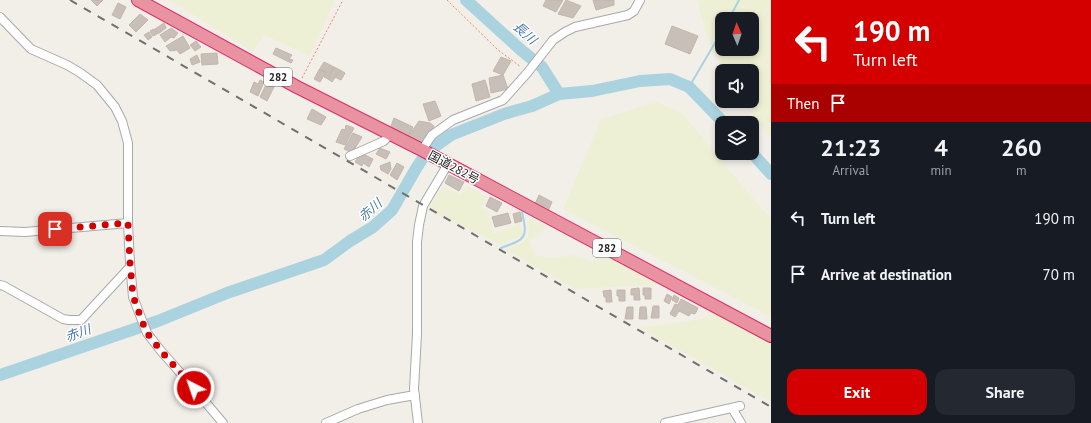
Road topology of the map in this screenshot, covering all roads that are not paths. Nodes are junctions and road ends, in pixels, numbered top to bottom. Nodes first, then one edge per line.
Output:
1 (640, 0) edge
2 (145, 2) edge
3 (0, 17) edge
4 (390, 134) junction
5 (422, 150) junction
6 (350, 156) dead end
7 (445, 163) junction
8 (128, 223) junction
9 (0, 231) edge
10 (130, 267) junction
11 (0, 285) edge
12 (771, 336) edge
13 (415, 395) junction
14 (223, 423) edge
15 (326, 423) edge
16 (418, 423) edge
17 (665, 423) edge
18 (741, 423) edge

1 - 5 street
2 - 4 highway, 国道282号 / 282
3 - 8 street
4 - 5 highway, 国道282号 / 282
4 - 6 street
5 - 7 highway, 国道282号 / 282
7 - 12 highway, 国道282号 / 282
7 - 13 street
8 - 9 street
8 - 10 street
10 - 11 street
10 - 14 street
13 - 15 street
13 - 16 street
17 - 18 street

